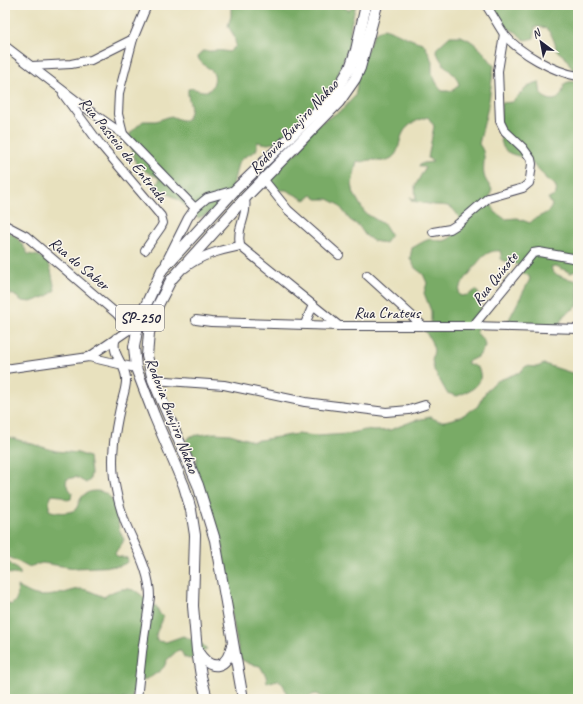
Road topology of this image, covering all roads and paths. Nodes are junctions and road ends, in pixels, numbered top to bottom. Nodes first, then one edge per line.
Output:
1 (147, 5) edge
2 (366, 5) edge
3 (377, 5) edge
4 (486, 5) edge
5 (504, 34) junction
6 (133, 39) junction
7 (5, 46) edge
8 (32, 66) junction
9 (578, 76) edge
10 (58, 87) junction
11 (123, 134) junction
12 (264, 180) junction
13 (235, 190) junction
14 (245, 198) junction
15 (194, 208) junction
16 (5, 225) edge
17 (433, 232) dead end
18 (240, 246) junction
19 (145, 250) dead end
20 (340, 255) dead end
21 (578, 259) edge
22 (162, 270) junction
23 (367, 275) dead end
24 (171, 280) junction
25 (313, 305) junction
26 (139, 320) junction
27 (196, 320) dead end
28 (305, 324) junction
29 (339, 326) junction
30 (423, 326) junction
31 (473, 326) junction
32 (578, 329) edge
33 (130, 330) junction
34 (116, 338) junction
35 (89, 357) junction
36 (122, 365) junction
37 (136, 368) junction
38 (5, 369) edge
39 (153, 380) junction
40 (425, 405) dead end
41 (233, 640) junction
42 (197, 651) junction
43 (137, 699) edge
44 (207, 699) edge
45 (243, 699) edge

1 - 6 street
2 - 13 main road, Rodovia Bunjiro Nakao / SP-250
3 - 12 main road, Rodovia Bunjiro Nakao / SP-250
4 - 5 street
5 - 9 street
5 - 17 street
6 - 8 street
6 - 11 street
7 - 8 street
8 - 10 street
10 - 11 street
10 - 19 street, Rua Passeio da Entrada
11 - 15 street
12 - 14 main road, Rodovia Bunjiro Nakao / SP-250
12 - 20 street
13 - 15 street
13 - 22 main road, Rodovia Bunjiro Nakao / SP-250
14 - 18 street
14 - 24 main road, Rodovia Bunjiro Nakao / SP-250
15 - 22 street
16 - 33 street, Rua do Saber
18 - 24 street
18 - 25 street
21 - 31 street, Rua Quixote
22 - 26 main road, Rodovia Bunjiro Nakao / SP-250
23 - 30 street
24 - 39 main road, Rodovia Bunjiro Nakao / SP-250
25 - 28 street
25 - 29 street
26 - 33 street
26 - 37 main road, Rodovia Bunjiro Nakao / SP-250
27 - 28 street, Rua Crateus
28 - 29 street, Rua Crateus
29 - 30 street, Rua Crateus
30 - 31 street, Rua Crateus
31 - 32 street, Rua Crateus
33 - 34 street
34 - 35 street
34 - 36 street
35 - 36 street
35 - 38 street
36 - 37 street
36 - 43 street
37 - 42 main road, Rodovia Bunjiro Nakao / SP-250
39 - 40 street
39 - 41 main road, Rodovia Bunjiro Nakao / SP-250
41 - 42 main road
41 - 45 main road, Rodovia Bunjiro Nakao / SP-250
42 - 44 main road, Rodovia Bunjiro Nakao / SP-250

